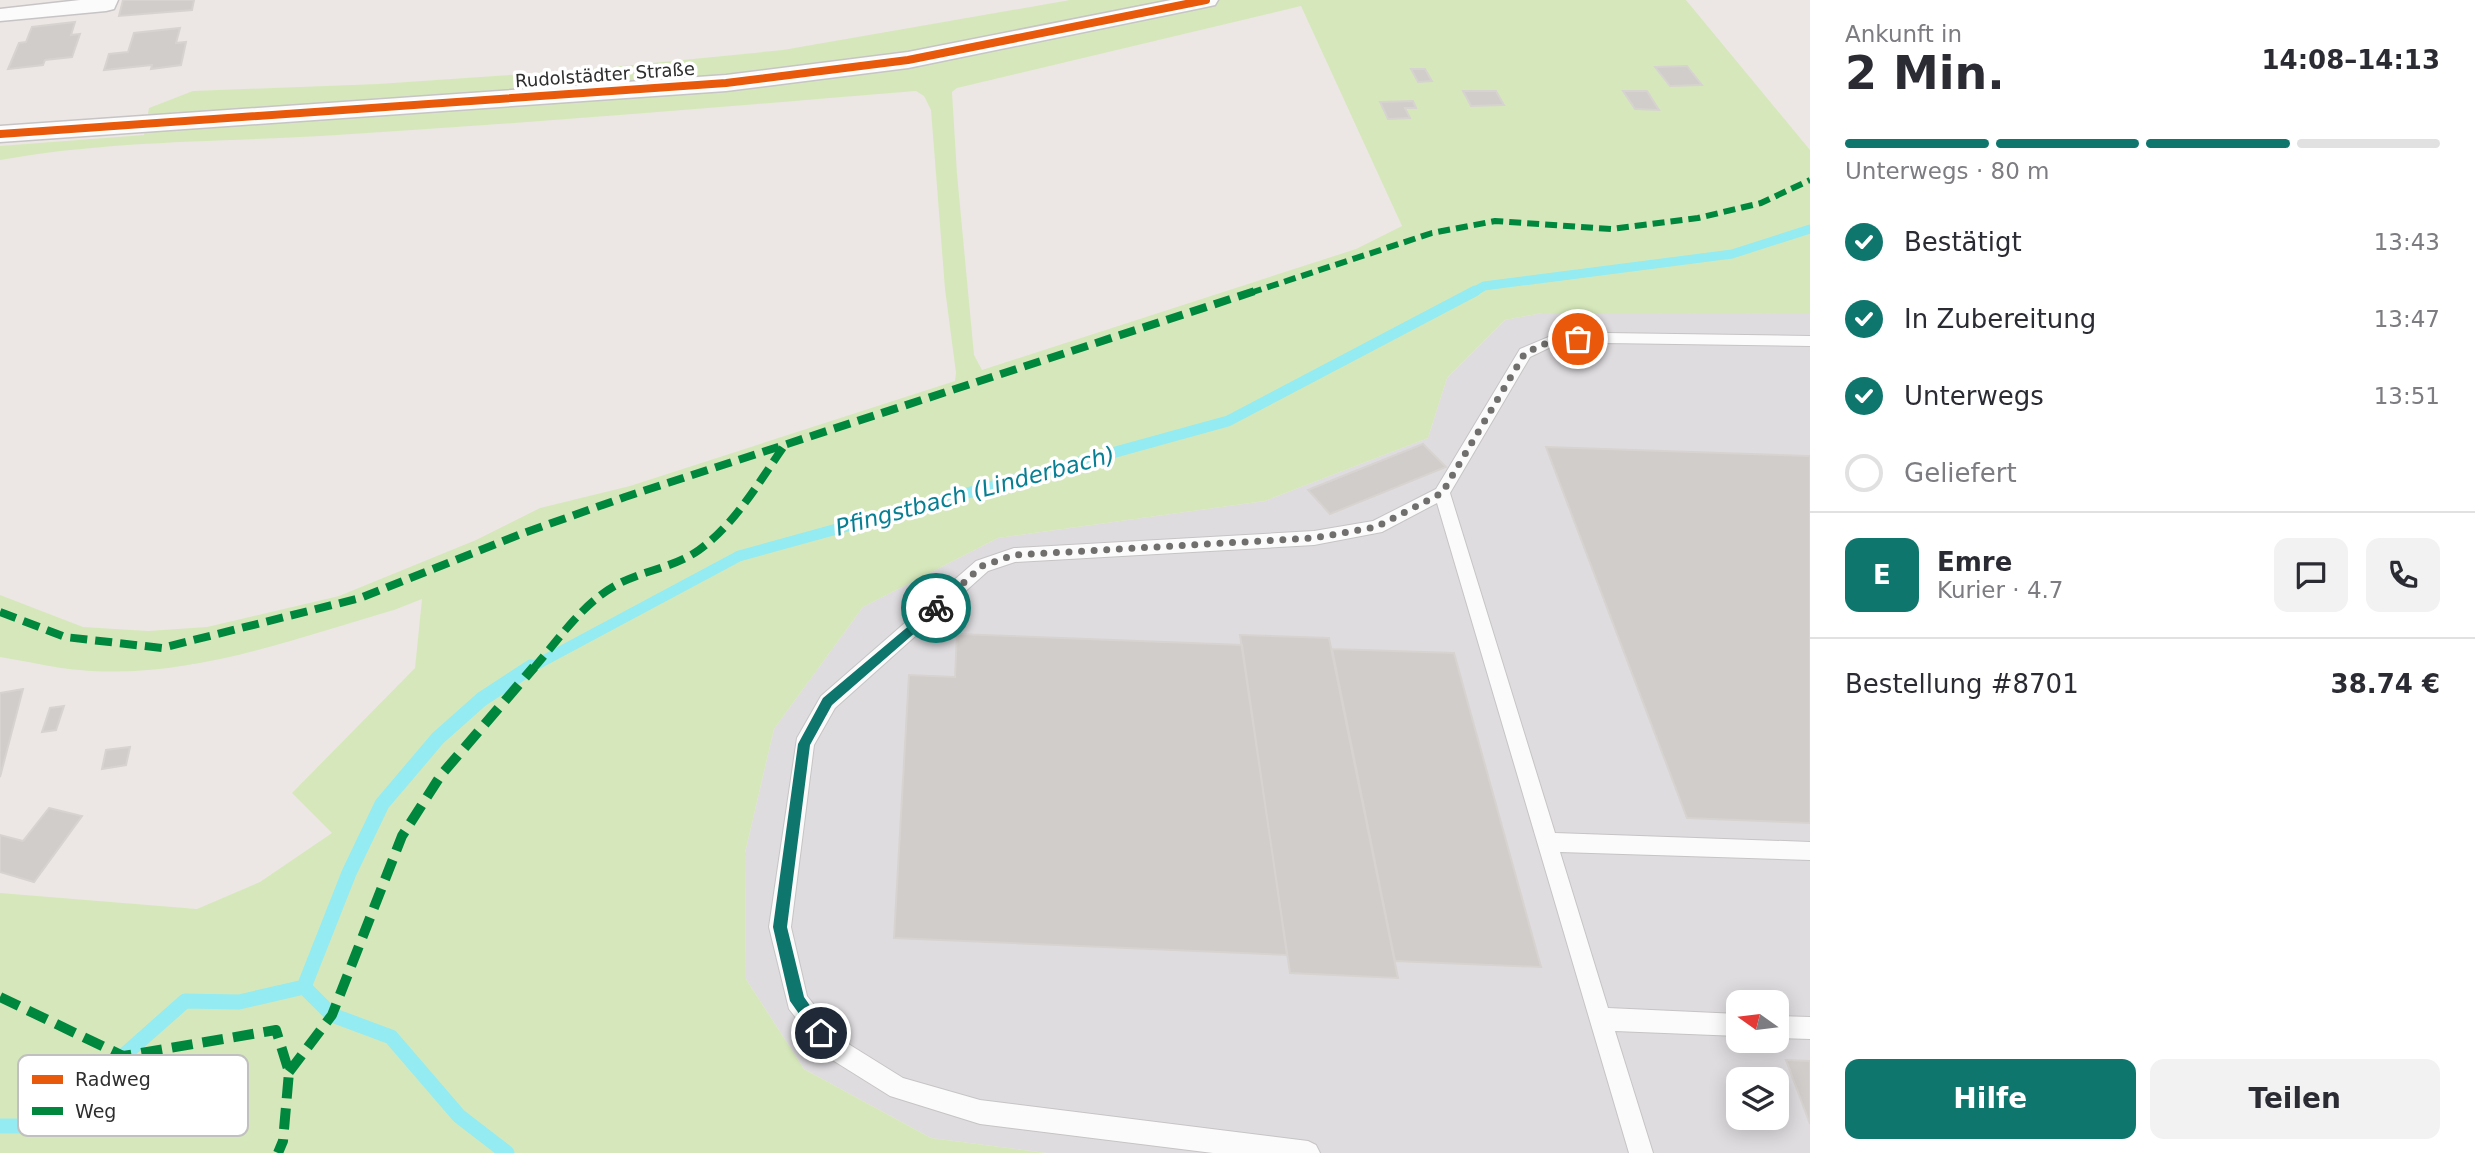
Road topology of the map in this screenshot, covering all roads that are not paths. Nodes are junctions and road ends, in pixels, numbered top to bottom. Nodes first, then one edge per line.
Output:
1 (107, 0) edge
2 (1206, 0) edge
3 (3, 12) edge
4 (0, 134) edge
5 (1810, 341) edge
6 (1442, 493) junction
7 (1547, 842) junction
8 (1810, 851) edge
9 (1601, 1019) junction
10 (1726, 1024) edge
11 (1789, 1027) edge
12 (1810, 1028) edge
13 (1308, 1153) edge
14 (1641, 1153) edge

1 - 3 street
2 - 4 street, Rudolstädter Straße
5 - 6 lane
6 - 7 lane
6 - 13 lane
7 - 8 lane
7 - 9 lane
9 - 10 lane
9 - 14 lane
11 - 12 lane

